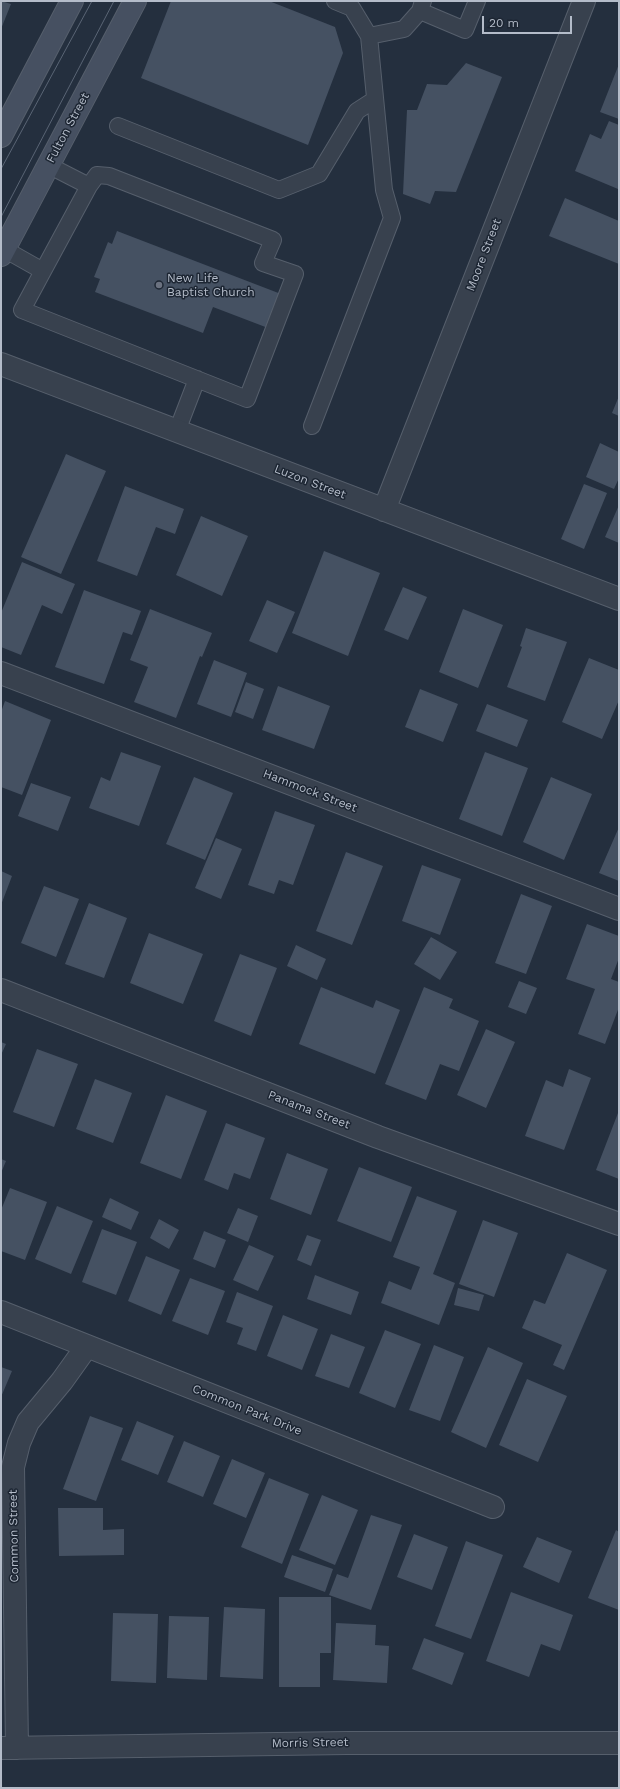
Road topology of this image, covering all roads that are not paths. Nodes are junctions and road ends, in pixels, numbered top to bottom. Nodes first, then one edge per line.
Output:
1 (72, 1) edge
2 (135, 1) edge
3 (335, 1) edge
4 (477, 1) edge
5 (584, 1) edge
6 (422, 6) edge
7 (369, 36) junction
8 (374, 100) junction
9 (118, 126) dead end
10 (1, 136) edge
11 (48, 166) junction
12 (89, 186) junction
13 (3, 252) edge
14 (43, 271) junction
15 (1, 364) edge
16 (197, 379) junction
17 (312, 426) dead end
18 (177, 431) junction
19 (384, 510) junction
20 (619, 599) edge
21 (1, 674) edge
22 (619, 909) edge
23 (1, 990) edge
24 (619, 1224) edge
25 (1, 1312) edge
26 (87, 1346) junction
27 (493, 1507) dead end
28 (619, 1743) edge
29 (9, 1748) edge

1 - 10 main road
2 - 11 main road, Fulton Street
3 - 7 lane
4 - 6 lane
5 - 19 street, Moore Street
6 - 7 lane
7 - 8 lane
8 - 9 lane
8 - 17 lane
11 - 12 lane
11 - 13 main road, Fulton Street
12 - 14 lane
12 - 16 lane
13 - 14 lane
14 - 16 lane
15 - 18 street, Luzon Street
16 - 18 lane
18 - 19 street, Luzon Street
19 - 20 street, Luzon Street
21 - 22 street, Hammock Street
23 - 24 street, Panama Street
25 - 26 street, Common Park Drive
26 - 27 street, Common Park Drive
26 - 29 street, Common Street
28 - 29 street, Morris Street

